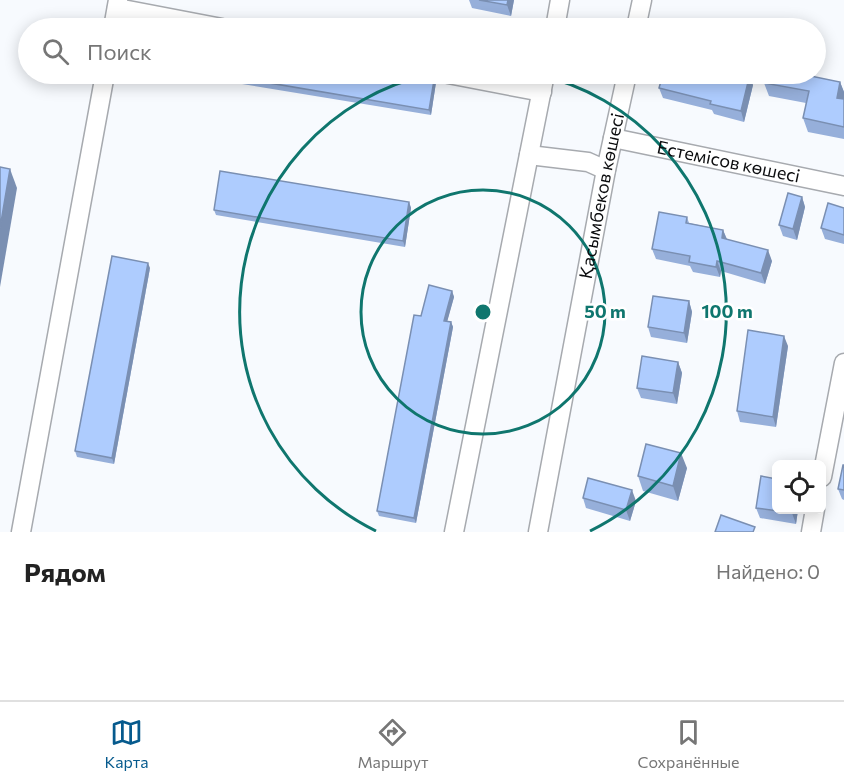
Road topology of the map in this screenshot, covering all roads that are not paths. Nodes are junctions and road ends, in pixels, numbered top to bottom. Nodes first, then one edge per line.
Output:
1 (560, 0) edge
2 (642, 0) edge
3 (117, 4) edge
4 (178, 18) edge
5 (557, 18) edge
6 (638, 18) edge
7 (103, 84) edge
8 (500, 84) edge
9 (544, 84) edge
10 (625, 84) edge
11 (542, 92) junction
12 (613, 138) junction
13 (529, 156) junction
14 (606, 170) junction
15 (844, 186) edge
16 (844, 363) edge
17 (825, 460) edge
18 (814, 514) edge
19 (21, 532) edge
20 (454, 532) edge
21 (538, 532) edge
22 (811, 532) edge

1 - 5 street
2 - 6 street
3 - 4 street
7 - 19 street
8 - 11 street
9 - 11 street
10 - 12 street, Қасымбеков көшесі
11 - 13 street
12 - 14 street, Қасымбеков көшесі
12 - 15 street, Естемісов көшесі
13 - 14 street
13 - 20 street
14 - 21 street, Қасымбеков көшесі
16 - 17 street
18 - 22 street

